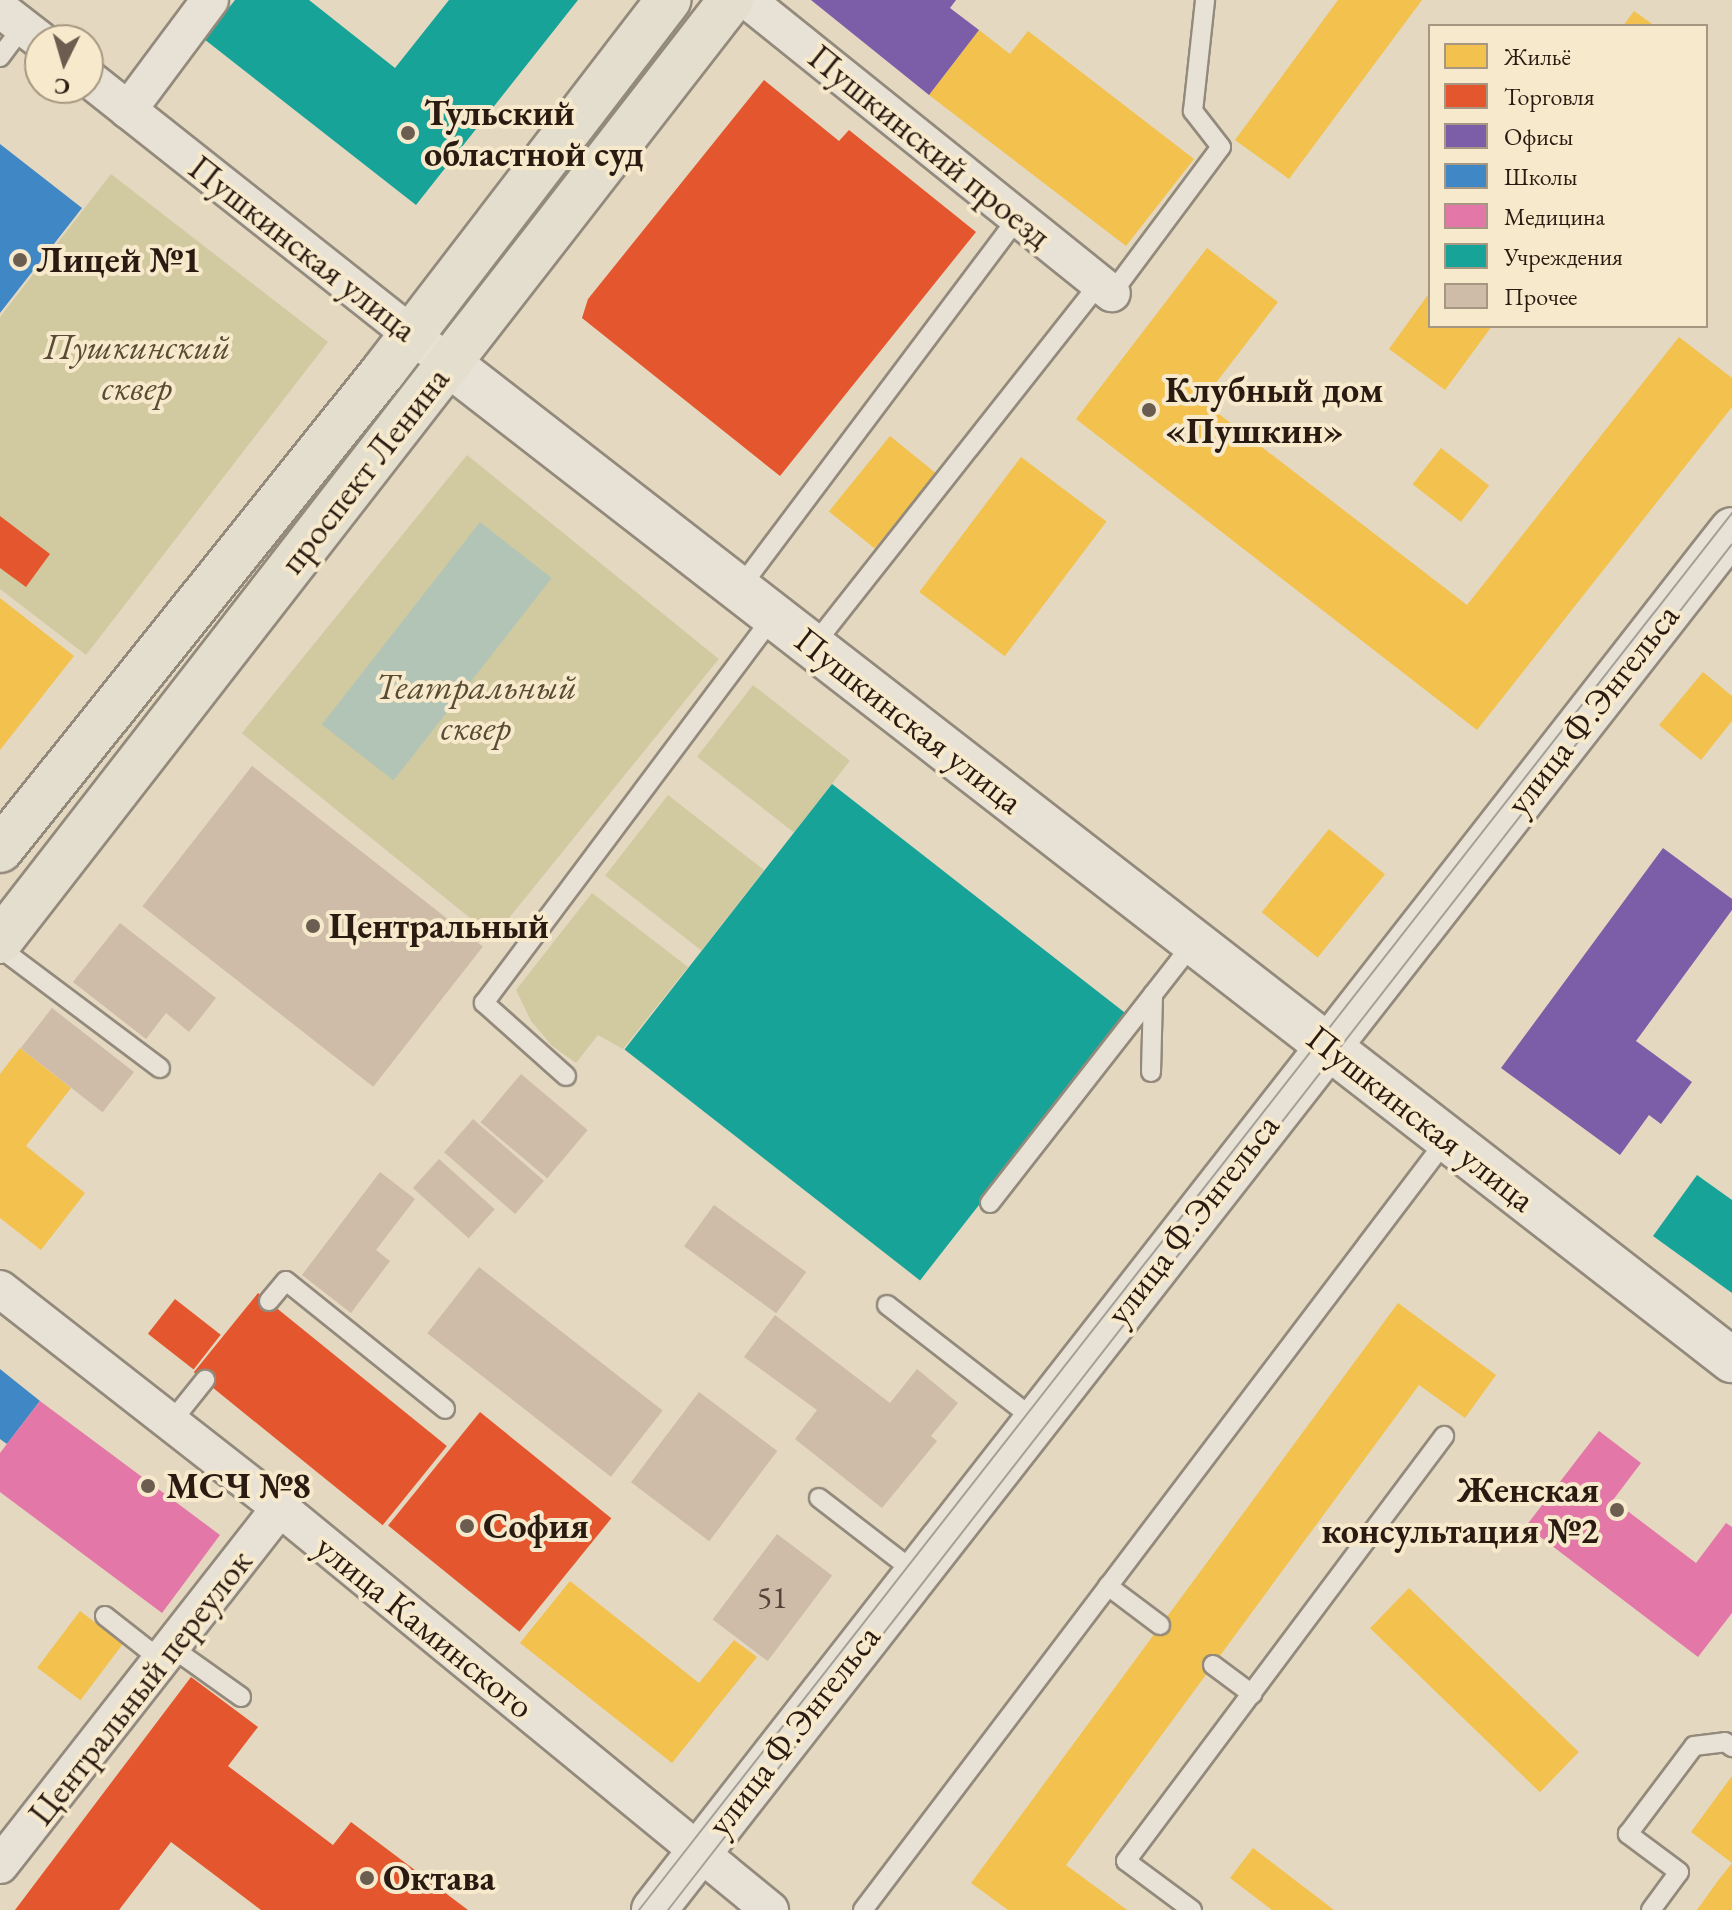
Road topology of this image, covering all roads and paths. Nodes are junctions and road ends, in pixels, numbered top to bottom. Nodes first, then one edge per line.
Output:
1 (210, 0) edge
2 (668, 0) edge
3 (731, 0) edge
4 (747, 0) edge
5 (1205, 0) edge
6 (26, 19) edge
7 (0, 57) edge
8 (104, 91) edge
9 (128, 110) junction
10 (1018, 217) junction
11 (1106, 288) junction
12 (412, 334) junction
13 (448, 363) junction
14 (1732, 530) edge
15 (739, 589) junction
16 (774, 616) junction
17 (813, 646) junction
18 (0, 850) edge
19 (0, 941) edge
20 (1194, 942) junction
21 (0, 948) edge
22 (1153, 994) junction
23 (1328, 1046) junction
24 (160, 1068) dead end
25 (1151, 1072) dead end
26 (566, 1076) dead end
27 (1447, 1139) junction
28 (990, 1203) dead end
29 (0, 1289) edge
30 (269, 1301) dead end
31 (887, 1305) dead end
32 (1732, 1360) edge
33 (205, 1380) dead end
34 (445, 1409) dead end
35 (1035, 1420) junction
36 (172, 1421) junction
37 (1444, 1436) dead end
38 (819, 1498) dead end
39 (280, 1508) junction
40 (916, 1573) junction
41 (1108, 1586) junction
42 (105, 1616) dead end
43 (1160, 1625) dead end
44 (166, 1653) junction
45 (1213, 1665) dead end
46 (1252, 1694) junction
47 (241, 1697) dead end
48 (1732, 1747) edge
49 (699, 1851) junction
50 (0, 1865) edge
51 (654, 1910) edge
52 (770, 1910) edge
53 (863, 1910) edge
54 (1192, 1910) edge
55 (1651, 1910) edge

1 - 9 street
2 - 12 main road, проспект Ленина
3 - 13 main road, проспект Ленина
4 - 10 street, Пушкинский проезд
5 - 11 lane
6 - 7 lane
8 - 9 street, Пушкинская улица
9 - 12 street, Пушкинская улица
10 - 11 street, Пушкинский проезд
10 - 15 lane
11 - 17 lane
12 - 13 street, Пушкинская улица
12 - 18 main road, проспект Ленина
13 - 15 street, Пушкинская улица
13 - 19 main road, проспект Ленина
14 - 23 street, улица Ф.Энгельса
15 - 16 street, Пушкинская улица
16 - 17 street, Пушкинская улица
16 - 26 lane
17 - 20 street, Пушкинская улица
20 - 22 lane
20 - 23 street, Пушкинская улица
21 - 24 lane
22 - 25 lane
22 - 28 lane
23 - 27 street, Пушкинская улица
23 - 35 street, улица Ф.Энгельса
27 - 32 street, Пушкинская улица
27 - 41 lane
29 - 36 street, улица Каминского
30 - 34 lane
31 - 35 lane
33 - 36 lane
35 - 40 street, улица Ф.Энгельса
36 - 39 street, улица Каминского
37 - 46 lane
38 - 40 lane
39 - 44 street, Центральный переулок
39 - 49 street, улица Каминского
40 - 49 street, улица Ф.Энгельса
41 - 43 lane
41 - 53 lane
42 - 44 lane
44 - 47 lane
44 - 50 street, Центральный переулок
45 - 46 lane
46 - 54 lane
48 - 55 lane
49 - 51 street, улица Ф.Энгельса
49 - 52 street, улица Каминского

